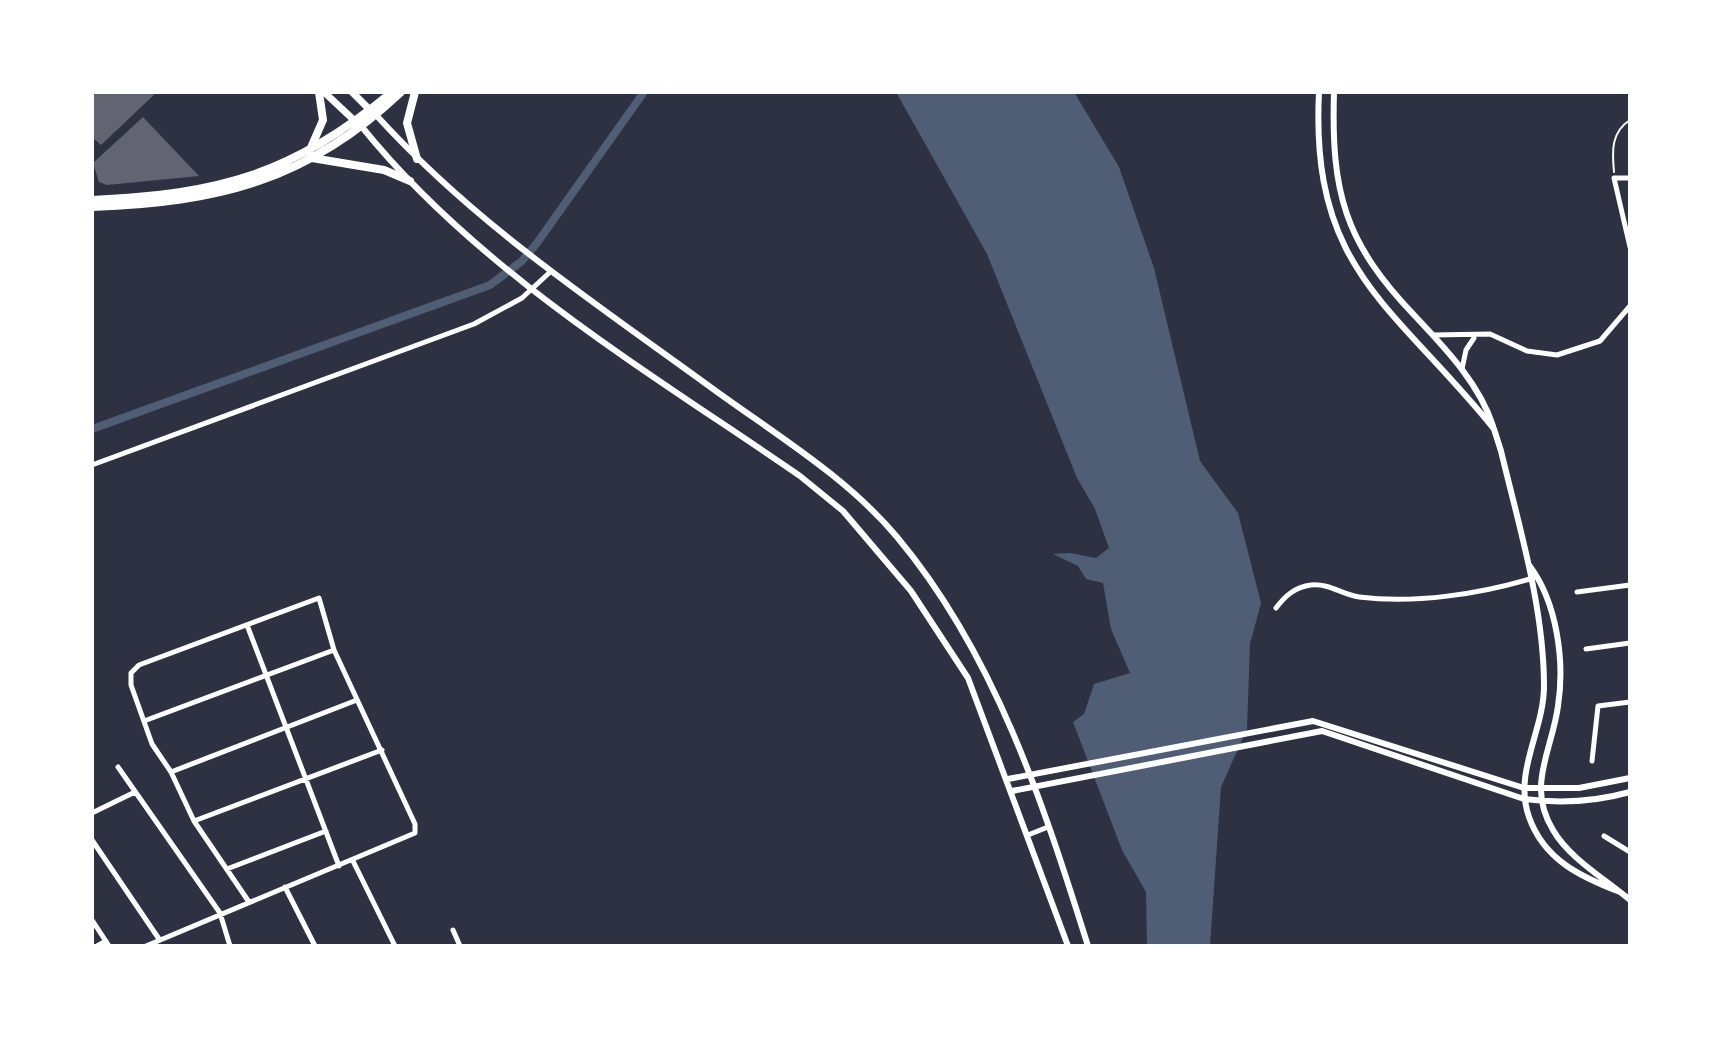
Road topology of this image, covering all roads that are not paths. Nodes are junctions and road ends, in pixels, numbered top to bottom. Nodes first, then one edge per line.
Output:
1 (321, 92) edge
2 (352, 92) edge
3 (392, 92) edge
4 (401, 92) edge
5 (415, 92) edge
6 (1319, 92) edge
7 (1334, 92) edge
8 (373, 113) junction
9 (358, 124) junction
10 (310, 155) junction
11 (417, 159) junction
12 (1630, 178) edge
13 (410, 181) junction
14 (92, 200) edge
15 (92, 207) edge
16 (1629, 238) edge
17 (1630, 247) edge
18 (549, 273) junction
19 (534, 290) junction
20 (1630, 306) edge
21 (1433, 335) junction
22 (1474, 337) junction
23 (1461, 370) junction
24 (1494, 429) junction
25 (92, 465) edge
26 (1527, 562) junction
27 (1538, 577) junction
28 (1529, 579) junction
29 (1630, 585) edge
30 (1577, 592) dead end
31 (1276, 608) dead end
32 (247, 625) junction
33 (1630, 643) edge
34 (1586, 649) dead end
35 (334, 650) junction
36 (267, 676) junction
37 (357, 700) junction
38 (1630, 702) edge
39 (144, 721) junction
40 (287, 728) junction
41 (382, 750) junction
42 (1592, 761) dead end
43 (118, 767) dead end
44 (171, 772) junction
45 (1029, 774) junction
46 (1630, 778) edge
47 (306, 779) junction
48 (1008, 779) junction
49 (1034, 786) junction
50 (1524, 788) junction
51 (1539, 789) junction
52 (1012, 791) junction
53 (135, 792) junction
54 (1630, 792) edge
55 (1524, 799) junction
56 (1541, 801) junction
57 (92, 813) edge
58 (194, 821) junction
59 (1048, 827) junction
60 (326, 831) junction
61 (1028, 835) junction
62 (1604, 836) dead end
63 (92, 840) edge
64 (1630, 852) edge
65 (353, 860) junction
66 (339, 866) junction
67 (227, 869) junction
68 (285, 887) junction
69 (1620, 892) junction
70 (1630, 900) edge
71 (249, 902) junction
72 (220, 913) junction
73 (92, 920) edge
74 (453, 930) dead end
75 (159, 939) junction
76 (108, 944) edge
77 (97, 946) edge
78 (146, 946) edge
79 (230, 946) edge
80 (315, 946) edge
81 (395, 946) edge
82 (460, 946) edge
83 (1068, 946) edge
84 (1088, 946) edge

1 - 9 main road
1 - 10 main road
2 - 8 main road
3 - 8 main road
4 - 8 main road
5 - 11 main road
6 - 24 street
7 - 21 street
8 - 9 main road
8 - 11 street
9 - 10 main road
9 - 13 street
10 - 13 main road
10 - 14 main road
10 - 15 main road
11 - 18 street
12 - 16 street
13 - 19 street
14 - 15 street
16 - 17 street
18 - 19 street
18 - 45 street
19 - 25 street
19 - 48 street
20 - 22 street
21 - 22 street
21 - 23 street
22 - 23 street
23 - 24 street
24 - 26 street
26 - 27 street
26 - 28 street
27 - 28 street
27 - 51 street
28 - 31 street
28 - 50 street
29 - 30 street
32 - 35 street
32 - 36 street
32 - 39 street
33 - 34 street
35 - 36 street
35 - 37 street
36 - 39 street
36 - 40 street
37 - 40 street
37 - 41 street
38 - 42 street
39 - 44 street
40 - 44 street
40 - 47 street
41 - 47 street
41 - 65 street
43 - 53 street
44 - 58 street
45 - 48 street
45 - 49 street
45 - 50 street
46 - 51 street
47 - 58 street
47 - 60 street
48 - 52 street
49 - 52 street
49 - 55 street
49 - 59 street
50 - 51 street
50 - 55 street
51 - 56 street
52 - 61 street
53 - 57 street
53 - 72 street
54 - 56 street
55 - 56 street
55 - 69 street
56 - 69 street
58 - 67 street
59 - 61 street
59 - 84 street
60 - 66 street
60 - 67 street
61 - 83 street
62 - 64 street
63 - 75 street
65 - 66 street
65 - 81 street
66 - 68 street
67 - 71 street
68 - 71 street
68 - 80 street
69 - 70 street
71 - 72 street
72 - 75 street
72 - 79 street
73 - 76 street
74 - 82 street
75 - 78 street
76 - 77 street

